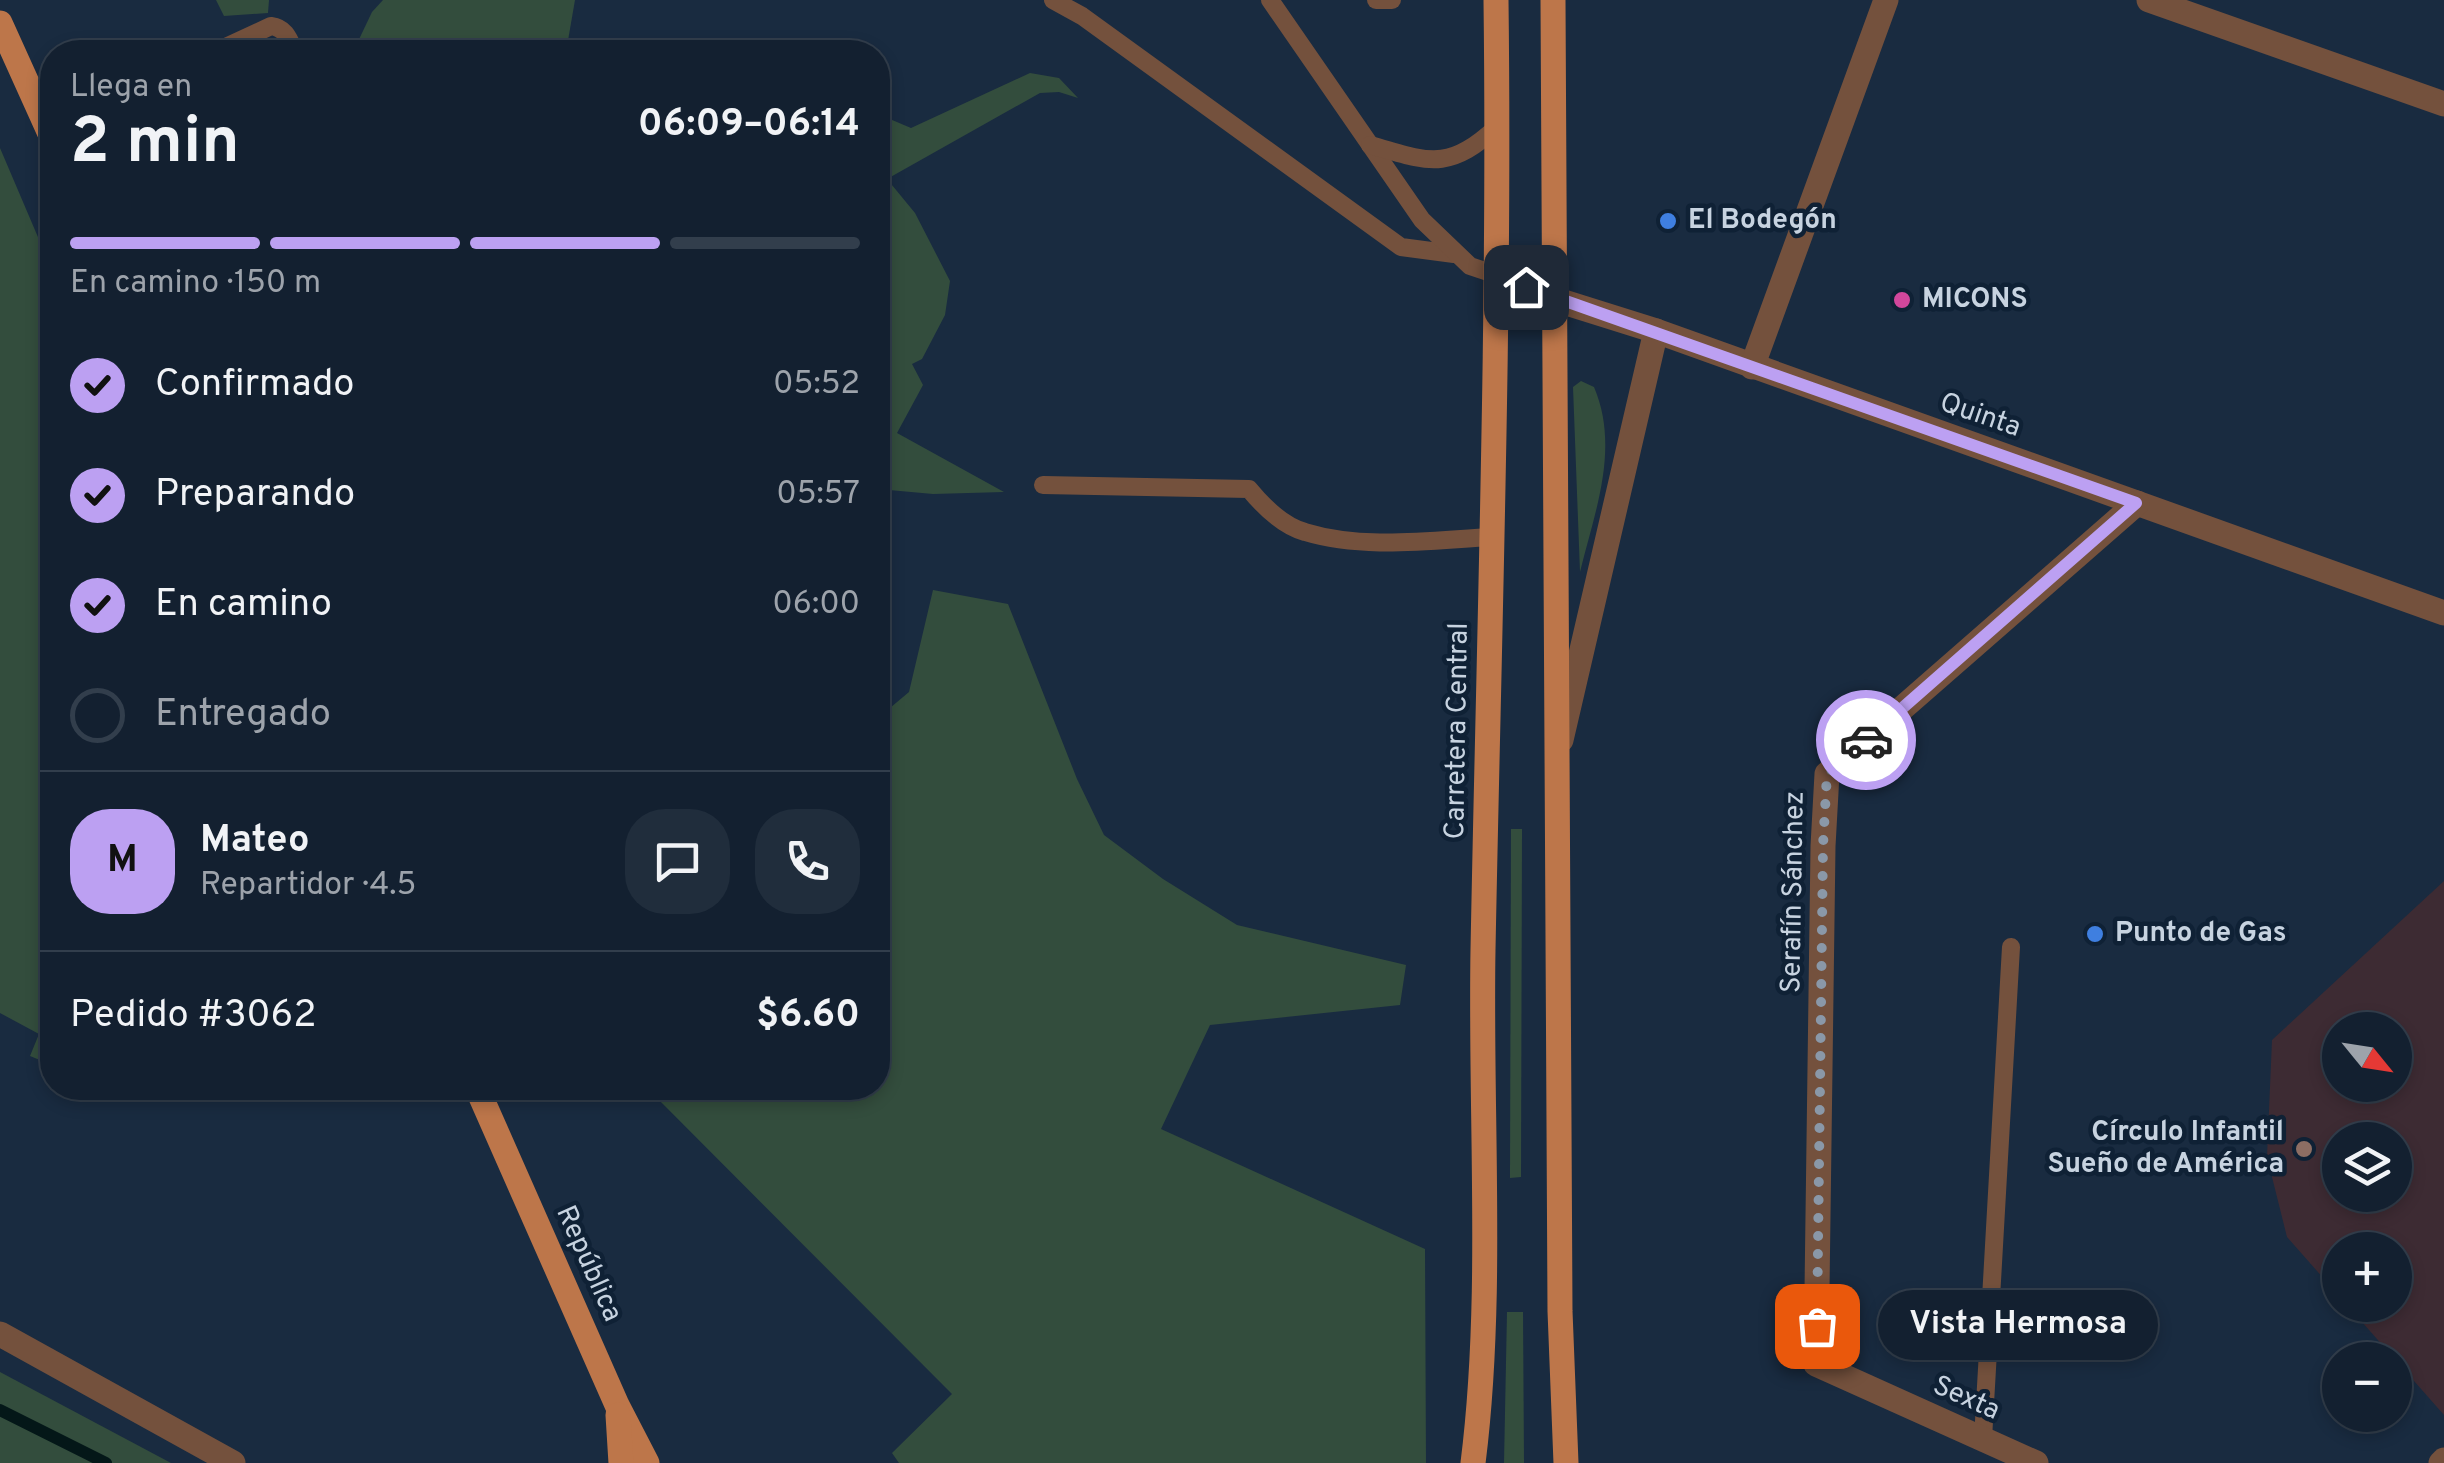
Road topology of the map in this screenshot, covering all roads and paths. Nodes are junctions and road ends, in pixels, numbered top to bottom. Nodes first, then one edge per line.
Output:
1 (1053, 0) edge
2 (1270, 0) edge
3 (1376, 0) edge
4 (1392, 0) edge
5 (1496, 0) edge
6 (1553, 0) edge
7 (1886, 0) edge
8 (2149, 0) edge
9 (0, 23) edge
10 (241, 40) edge
11 (290, 40) edge
12 (2444, 104) edge
13 (40, 108) edge
14 (1498, 126) junction
15 (1370, 144) junction
16 (1454, 254) junction
17 (1497, 274) junction
18 (1554, 299) junction
19 (1656, 331) junction
20 (1752, 367) junction
21 (1043, 486) dead end
22 (2136, 503) junction
23 (1493, 537) junction
24 (2444, 613) edge
25 (1558, 753) junction
26 (2011, 946) dead end
27 (482, 1100) edge
28 (0, 1334) edge
29 (1816, 1364) joint
30 (617, 1405) junction
31 (1983, 1439) junction
32 (232, 1463) edge
33 (620, 1463) edge
34 (647, 1463) edge
35 (1473, 1463) edge
36 (1566, 1463) edge
37 (2036, 1463) edge

1 - 16 lane
2 - 15 lane
3 - 4 lane
5 - 14 main road, Carretera Central
6 - 18 main road
7 - 20 street
8 - 12 street
9 - 13 main road
10 - 11 lane
14 - 15 lane
14 - 17 main road, Carretera Central
15 - 16 lane
16 - 17 lane
17 - 18 street, Quinta
17 - 23 main road, Carretera Central
18 - 19 street, Quinta
18 - 25 main road
19 - 20 street, Quinta
19 - 25 street
20 - 22 street, Quinta
21 - 23 lane
22 - 24 street, Quinta
22 - 29 street, Serafín Sánchez
23 - 35 main road, Carretera Central
25 - 36 main road
26 - 31 lane
27 - 30 main road, República
28 - 32 street
29 - 31 street, Sexta
30 - 33 main road
30 - 34 main road, República
31 - 37 street, Sexta

